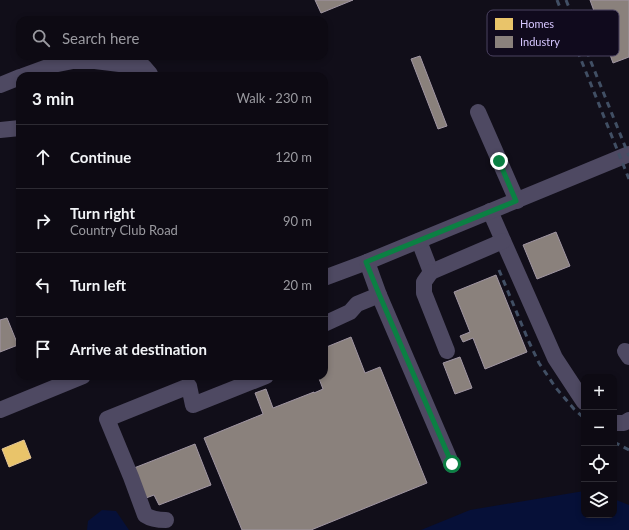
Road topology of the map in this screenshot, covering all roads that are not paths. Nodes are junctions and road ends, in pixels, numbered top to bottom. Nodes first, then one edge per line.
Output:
1 (34, 72) edge
2 (148, 72) edge
3 (16, 79) edge
4 (0, 85) edge
5 (478, 112) dead end
6 (16, 128) edge
7 (0, 130) edge
8 (629, 154) edge
9 (516, 201) junction
10 (490, 211) junction
11 (419, 241) junction
12 (503, 241) junction
13 (366, 262) junction
14 (431, 272) junction
15 (328, 276) edge
16 (379, 294) junction
17 (328, 322) edge
18 (447, 351) dead end
19 (74, 380) edge
20 (256, 380) edge
21 (581, 398) edge
22 (0, 410) edge
23 (629, 420) edge
24 (617, 423) edge
25 (452, 464) dead end
26 (166, 520) dead end

1 - 2 street
3 - 4 street
5 - 9 street
6 - 7 street
8 - 9 street
9 - 10 street
10 - 11 street
10 - 12 street
11 - 13 street
11 - 14 street
12 - 14 street
12 - 21 street
13 - 15 street
13 - 16 street
14 - 18 street
16 - 17 street
16 - 25 street
19 - 22 street
20 - 26 street
23 - 24 street

